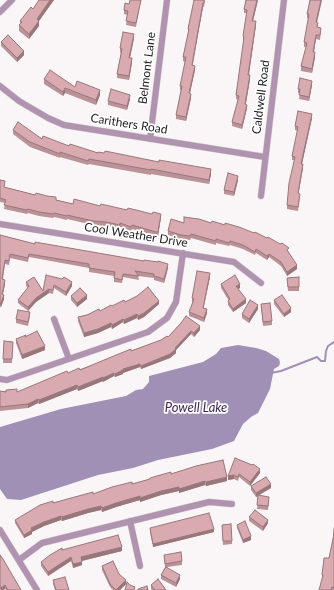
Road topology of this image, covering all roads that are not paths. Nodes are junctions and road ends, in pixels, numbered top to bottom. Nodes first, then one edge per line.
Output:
1 (12, 0) edge
2 (166, 0) edge
3 (284, 0) edge
4 (0, 12) edge
5 (0, 86) edge
6 (150, 139) junction
7 (265, 157) junction
8 (261, 196) dead end
9 (0, 224) edge
10 (183, 253) junction
11 (261, 283) dead end
12 (54, 319) dead end
13 (69, 358) junction
14 (0, 379) edge
15 (232, 504) dead end
16 (130, 521) junction
17 (0, 530) edge
18 (19, 560) junction
19 (140, 566) dead end
20 (37, 590) edge

1 - 4 street
2 - 6 street, Belmont Lane
3 - 7 street, Caldwell Road
5 - 6 street, Carithers Road
6 - 7 street, Carithers Road
7 - 8 street, Caldwell Road
9 - 10 street, Cool Weather Drive
10 - 11 street, Cool Weather Drive
10 - 13 street
12 - 13 street
13 - 14 street
15 - 16 street
16 - 18 street
16 - 19 street
17 - 18 street
18 - 20 street

